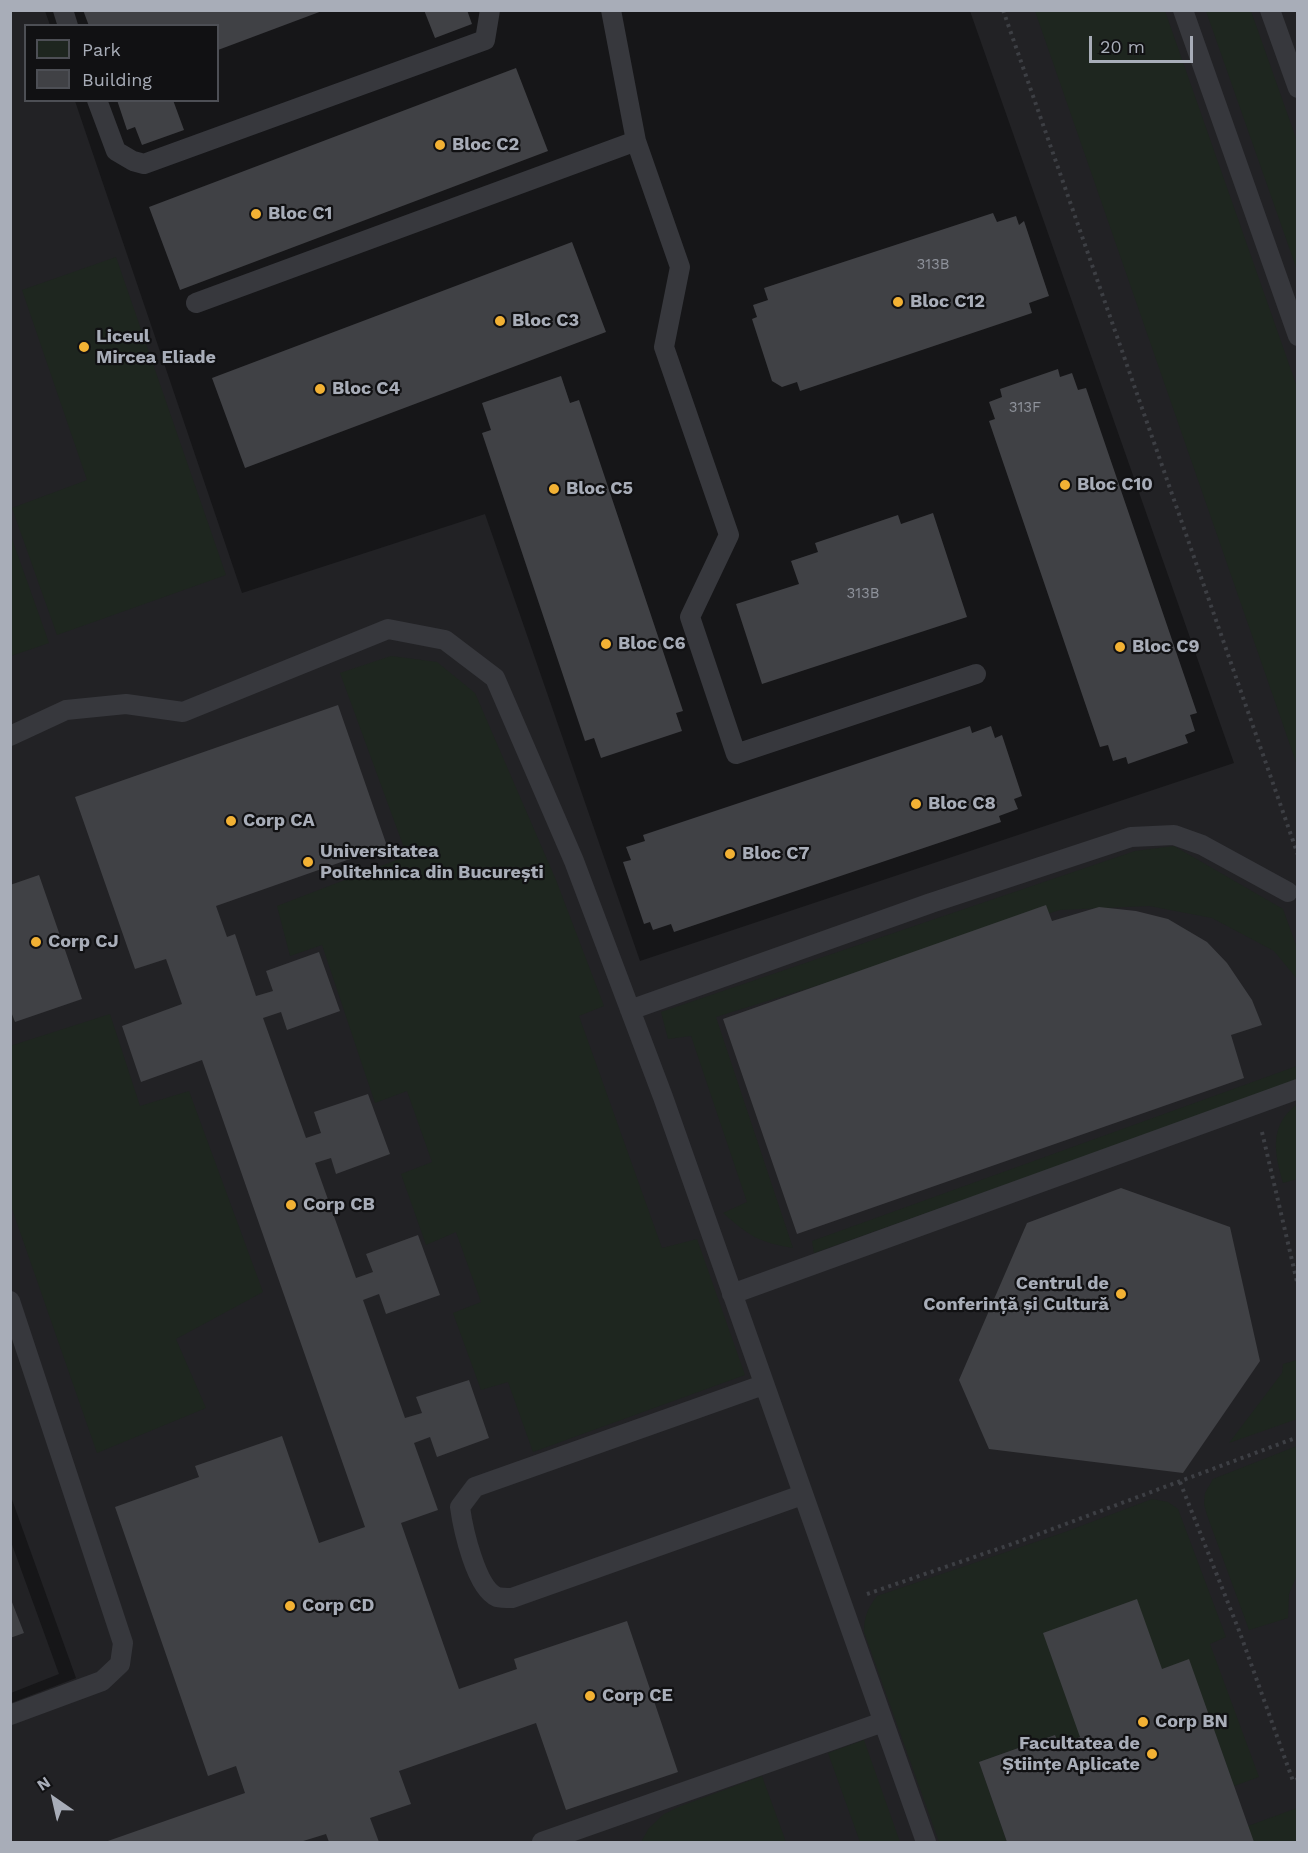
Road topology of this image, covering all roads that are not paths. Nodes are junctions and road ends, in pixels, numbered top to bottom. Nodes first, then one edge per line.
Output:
1 (490, 10) edge
2 (611, 10) edge
3 (1183, 10) edge
4 (1270, 10) edge
5 (1298, 88) edge
6 (98, 102) edge
7 (636, 141) junction
8 (196, 303) dead end
9 (1298, 336) edge
10 (976, 674) dead end
11 (10, 736) edge
12 (1288, 892) dead end
13 (630, 1010) junction
14 (1298, 1089) edge
15 (732, 1294) junction
16 (10, 1301) edge
17 (763, 1384) junction
18 (802, 1495) junction
19 (10, 1714) edge
20 (884, 1722) junction
21 (542, 1842) edge
22 (926, 1842) edge

1 - 6 lane
2 - 7 lane
3 - 9 lane
4 - 5 lane
7 - 8 lane
7 - 10 lane
11 - 13 lane
12 - 13 lane
13 - 15 lane
14 - 15 lane
15 - 17 lane
16 - 19 lane
17 - 18 lane
17 - 18 lane
18 - 20 lane
20 - 21 lane
20 - 22 lane

